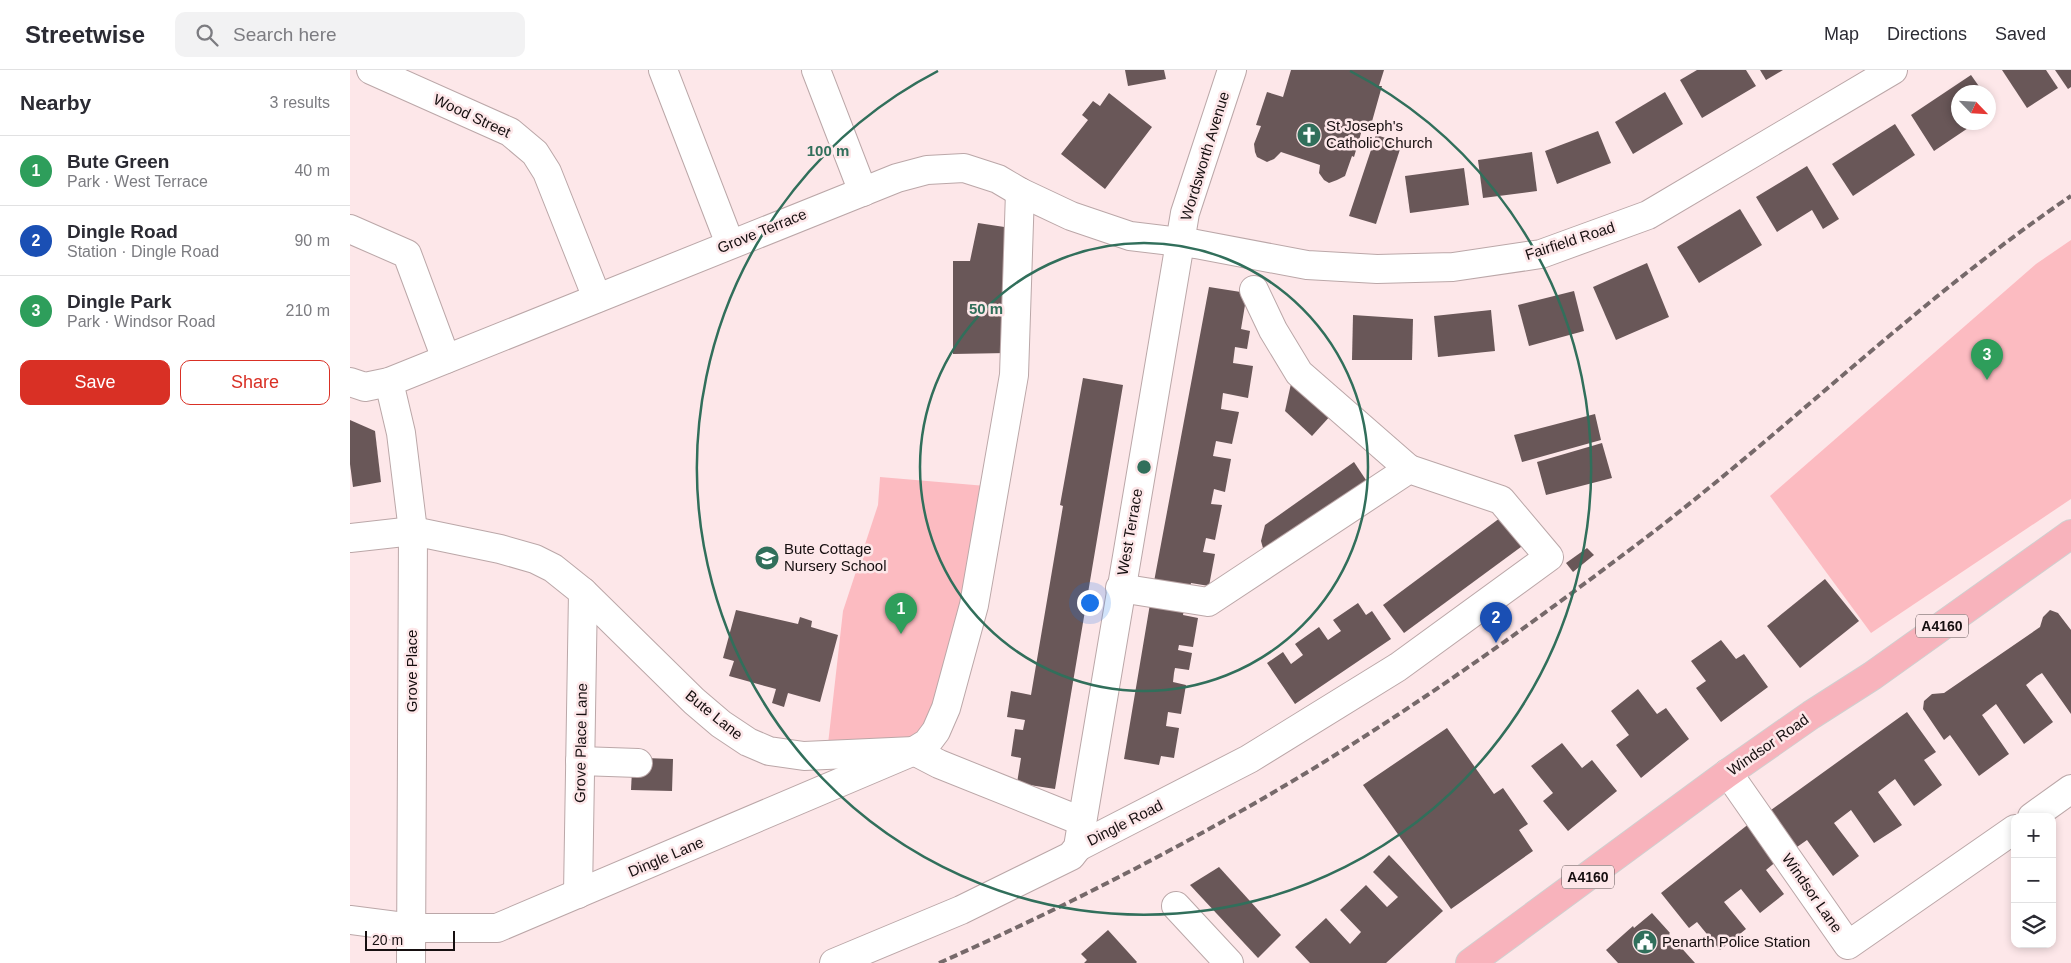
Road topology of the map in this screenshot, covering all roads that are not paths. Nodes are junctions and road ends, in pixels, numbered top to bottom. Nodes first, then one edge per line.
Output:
1 (371, 70) edge
2 (663, 70) edge
3 (816, 70) edge
4 (1232, 70) edge
5 (1893, 70) edge
6 (863, 192) junction
7 (1020, 192) junction
8 (350, 229) edge
9 (1179, 242) junction
10 (730, 244) junction
11 (1254, 290) dead end
12 (597, 298) junction
13 (446, 359) junction
14 (350, 382) edge
15 (389, 382) junction
16 (1409, 469) junction
17 (413, 531) junction
18 (2071, 534) edge
19 (350, 538) edge
20 (1120, 588) junction
21 (583, 592) junction
22 (914, 751) junction
23 (580, 761) junction
24 (638, 763) dead end
25 (1728, 773) junction
26 (2071, 789) edge
27 (2038, 813) edge
28 (2011, 831) edge
29 (1079, 834) junction
30 (578, 894) junction
31 (1176, 906) dead end
32 (350, 920) edge
33 (412, 928) junction
34 (1847, 954) edge
35 (411, 963) edge
36 (834, 963) edge
37 (1229, 963) edge
38 (1470, 963) edge

1 - 12 street, Wood Street
2 - 10 street
3 - 6 street
4 - 9 street, Wordsworth Avenue
5 - 9 street, Fairfield Road
6 - 7 street, Grove Terrace
6 - 10 street, Grove Terrace
7 - 9 street, Grove Terrace
7 - 22 street, Dingle Lane
8 - 13 street
9 - 20 street, West Terrace
10 - 12 street, Grove Terrace
11 - 16 street
12 - 13 street, Grove Terrace
13 - 15 street, Grove Terrace
14 - 15 street, Grove Terrace
15 - 17 street, Grove Place
16 - 20 street
16 - 29 street, Dingle Road
17 - 19 street, Bute Lane
17 - 21 street, Bute Lane
17 - 33 street, Grove Place
18 - 25 main road, Windsor Road / A4160
20 - 29 street, West Terrace
21 - 22 street, Bute Lane
21 - 23 street, Grove Place Lane
22 - 29 street
22 - 30 street, Dingle Lane
23 - 24 street
23 - 30 street, Grove Place Lane
25 - 34 street, Windsor Lane
25 - 38 main road, Windsor Road / A4160
26 - 27 street
28 - 34 street, Windsor Lane
29 - 36 street, Dingle Road
30 - 33 street, Dingle Lane
31 - 37 street
32 - 33 street, Dingle Lane
33 - 35 street, Grove Place

